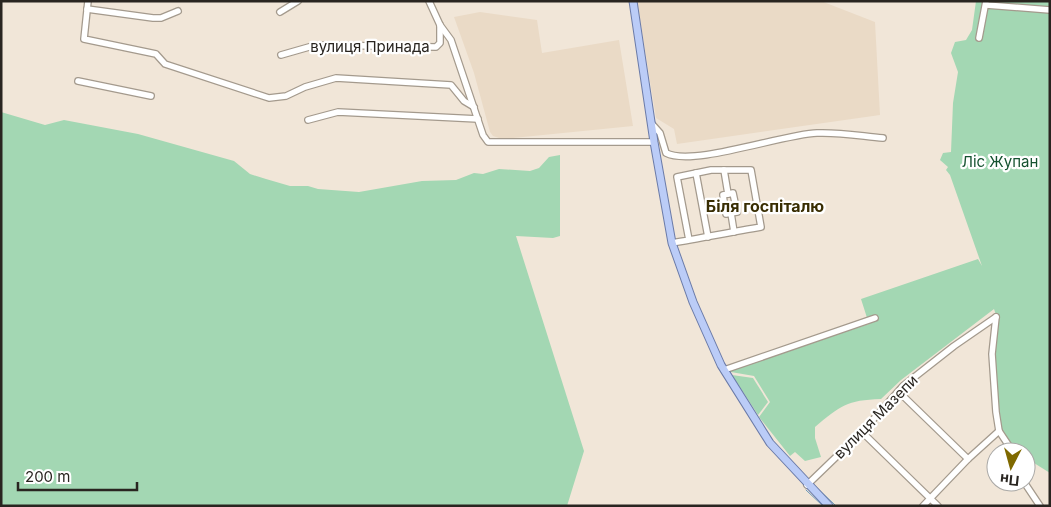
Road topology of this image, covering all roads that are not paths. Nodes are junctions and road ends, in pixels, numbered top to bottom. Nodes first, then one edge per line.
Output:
1 (88, 1) edge
2 (298, 1) edge
3 (429, 1) edge
4 (634, 1) edge
5 (1042, 1) edge
6 (986, 3) edge
7 (87, 9) junction
8 (1041, 10) junction
9 (1050, 10) edge
10 (178, 11) dead end
11 (280, 12) dead end
12 (440, 25) junction
13 (979, 38) dead end
14 (281, 55) dead end
15 (78, 81) dead end
16 (151, 96) dead end
17 (474, 107) junction
18 (478, 119) junction
19 (308, 120) dead end
20 (652, 122) junction
21 (882, 138) dead end
22 (654, 142) junction
23 (724, 170) junction
24 (696, 173) junction
25 (728, 194) junction
26 (731, 213) junction
27 (734, 232) junction
28 (708, 237) junction
29 (689, 240) junction
30 (672, 243) junction
31 (875, 318) dead end
32 (724, 370) junction
33 (899, 392) junction
34 (999, 431) junction
35 (862, 432) junction
36 (1006, 442) edge
37 (968, 459) junction
38 (807, 485) junction
39 (1031, 492) edge
40 (930, 499) junction
41 (829, 506) edge
42 (923, 506) edge
43 (938, 506) edge
44 (1040, 506) edge

1 - 7 street
2 - 11 street
3 - 12 street
4 - 20 main road
5 - 8 street
6 - 8 street
6 - 13 street
7 - 10 street
7 - 17 street
8 - 9 street
12 - 14 street, вулиця Принада
12 - 17 street
15 - 16 street
17 - 18 street
18 - 19 street
18 - 22 street
20 - 21 street
20 - 22 main road
22 - 30 main road
23 - 24 street
23 - 25 street
23 - 27 street
24 - 28 street
24 - 29 street
25 - 26 street
25 - 26 street
26 - 27 street
27 - 28 street
28 - 29 street
29 - 30 street
30 - 32 main road
31 - 32 street
32 - 38 main road
33 - 34 street, вулиця Мазепи
33 - 35 street, вулиця Мазепи
33 - 37 street
34 - 36 street
34 - 37 street
35 - 38 street, вулиця Мазепи
35 - 40 street
37 - 40 street
38 - 41 main road
39 - 44 street
40 - 42 street
40 - 43 street

